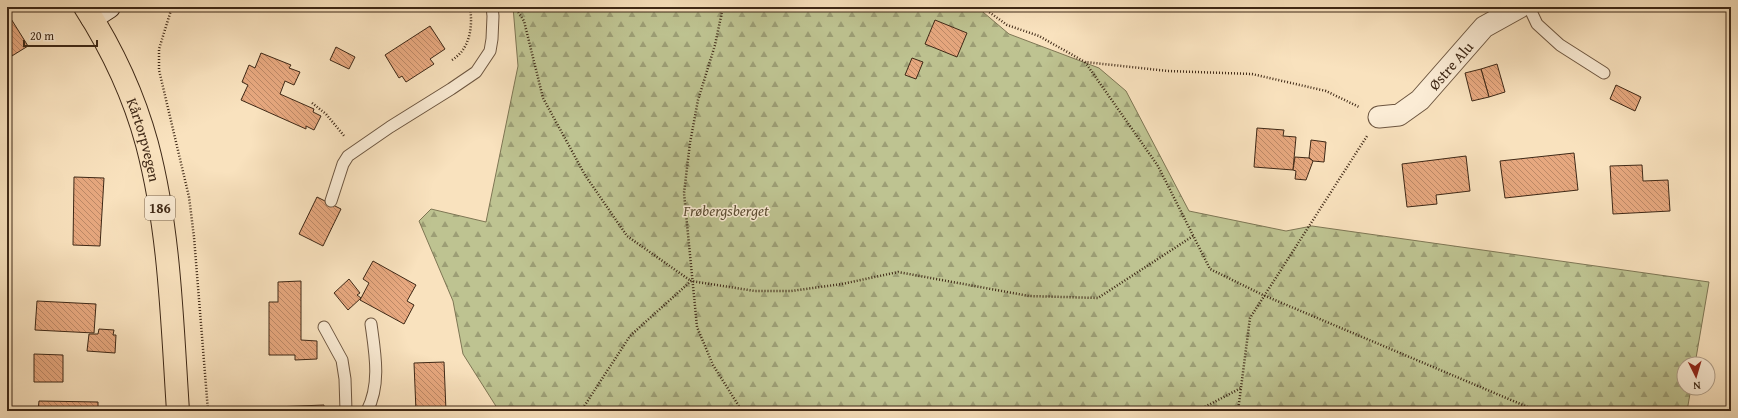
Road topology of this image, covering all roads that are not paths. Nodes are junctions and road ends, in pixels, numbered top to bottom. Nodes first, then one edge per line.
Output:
1 (492, 7) edge
2 (1520, 7) edge
3 (1529, 7) edge
4 (95, 11) edge
5 (1604, 73) dead end
6 (1379, 117) road end
7 (331, 201) dead end
8 (371, 324) dead end
9 (324, 326) dead end
10 (178, 411) edge
11 (346, 411) edge
12 (367, 411) edge

1 - 7 lane
2 - 6 street, Østre Alu
3 - 5 lane
4 - 10 main road, Kårtorpvegen / 186
8 - 12 lane
9 - 11 lane

